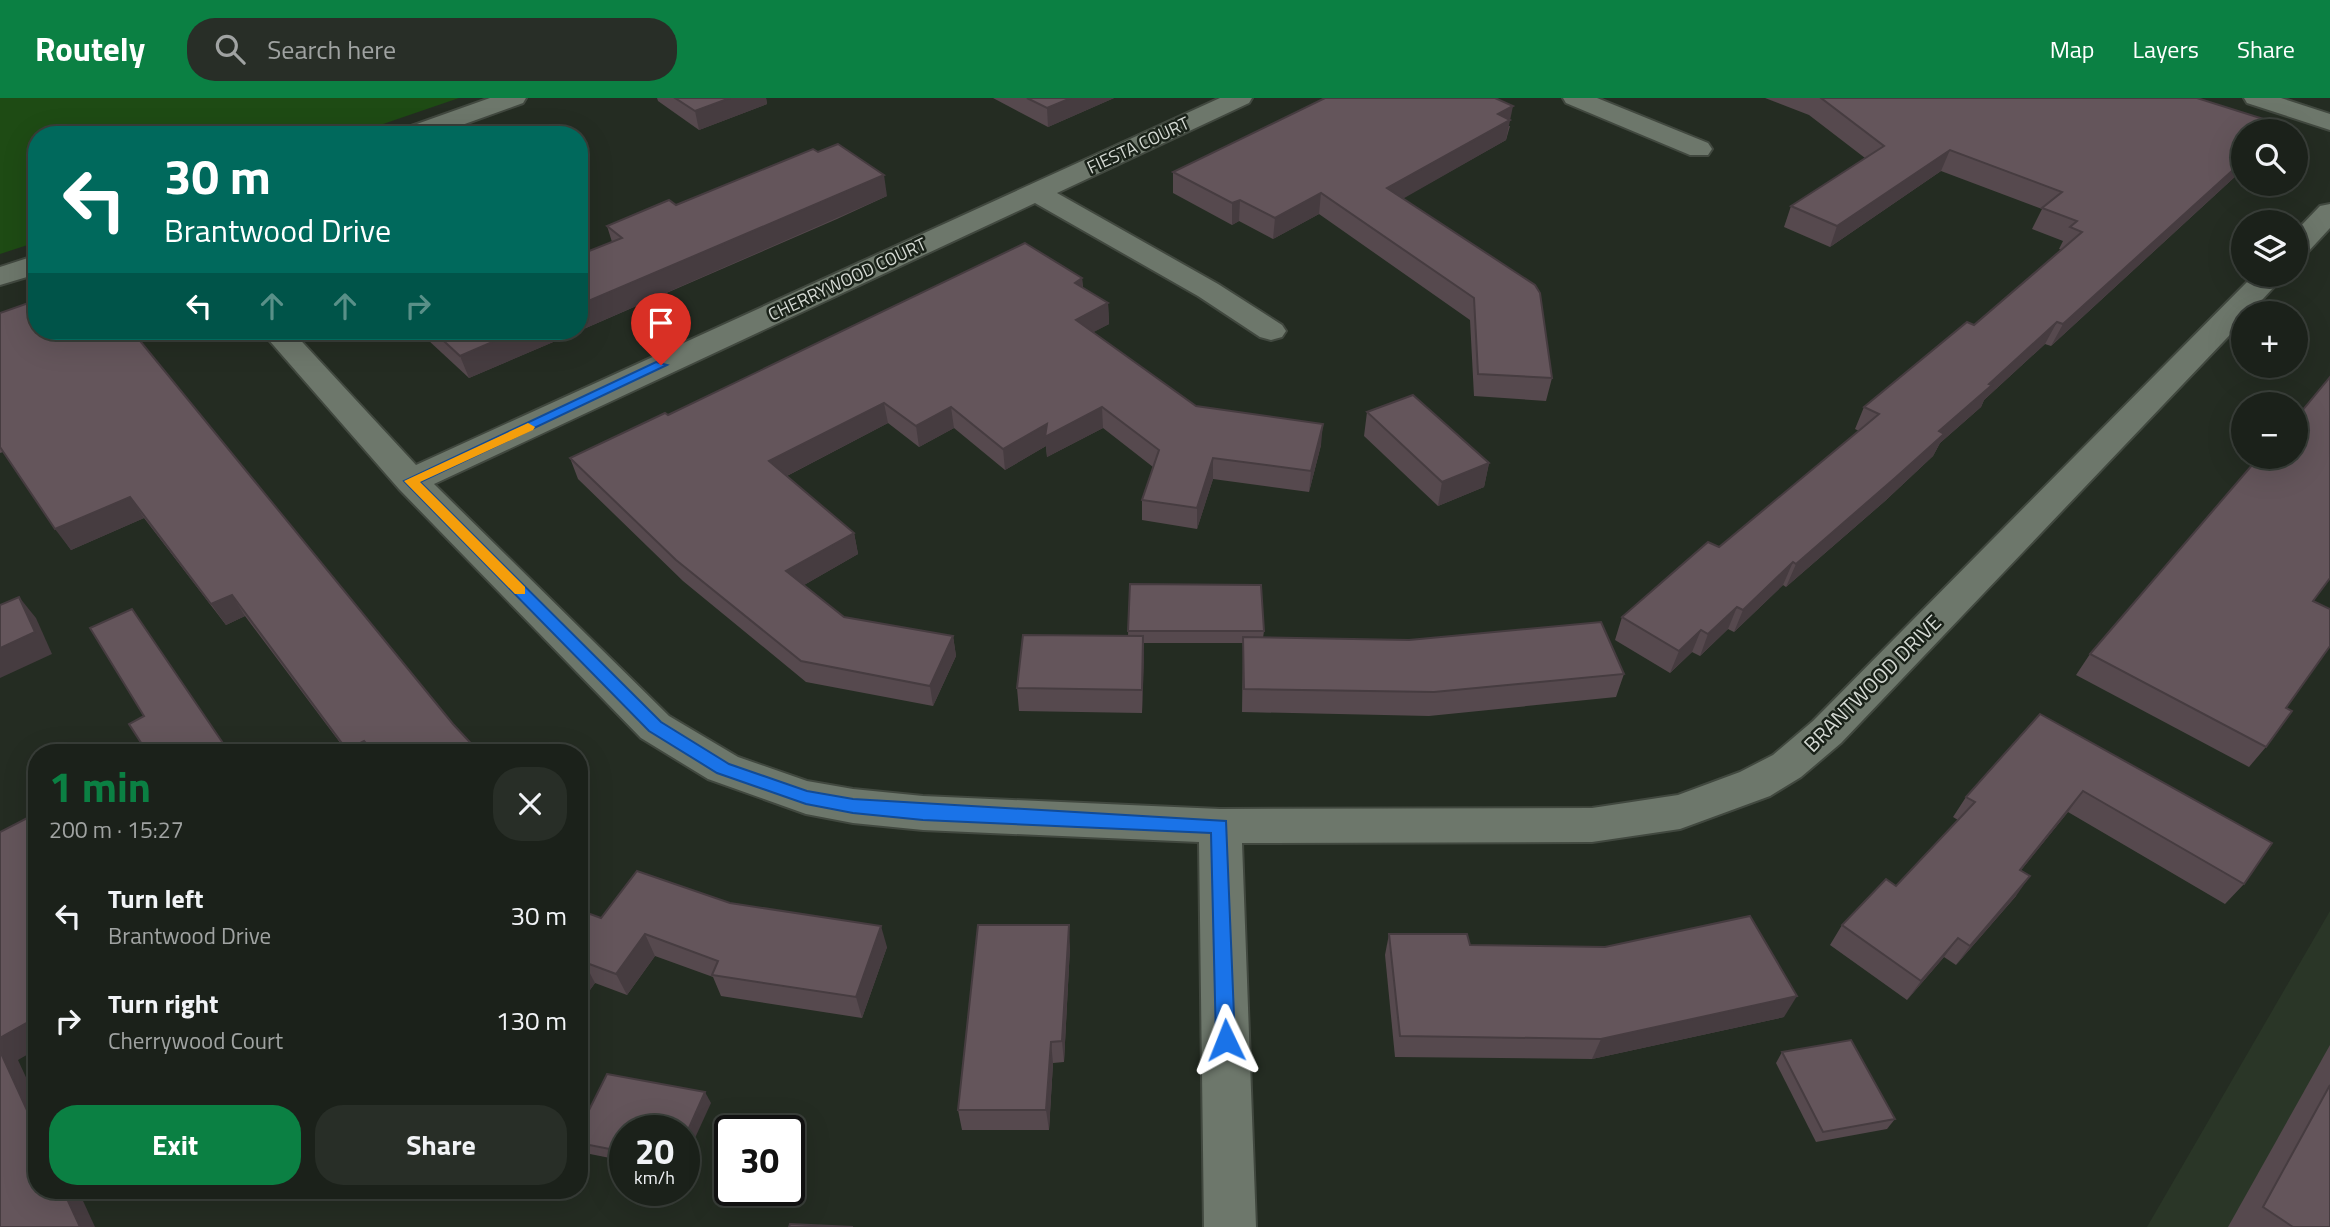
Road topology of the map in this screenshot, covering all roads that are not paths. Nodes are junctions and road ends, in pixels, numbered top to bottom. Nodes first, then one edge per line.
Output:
1 (514, 98) edge
2 (1240, 98) edge
3 (1575, 98) edge
4 (2256, 98) edge
5 (2330, 122) edge
6 (435, 126) edge
7 (1699, 149) dead end
8 (1036, 192) junction
9 (2330, 212) edge
10 (2308, 235) edge
11 (28, 267) edge
12 (0, 276) edge
13 (2258, 287) edge
14 (1271, 331) dead end
15 (284, 340) edge
16 (411, 481) junction
17 (1220, 826) junction
18 (1230, 1227) edge

1 - 6 street
2 - 8 street, FIESTA COURT
3 - 7 street
4 - 5 street
8 - 14 street
8 - 16 street, CHERRYWOOD COURT
9 - 10 street
11 - 12 street
13 - 17 street, BRANTWOOD DRIVE
15 - 16 street, BRANTWOOD DRIVE
16 - 17 street, BRANTWOOD DRIVE
17 - 18 street

